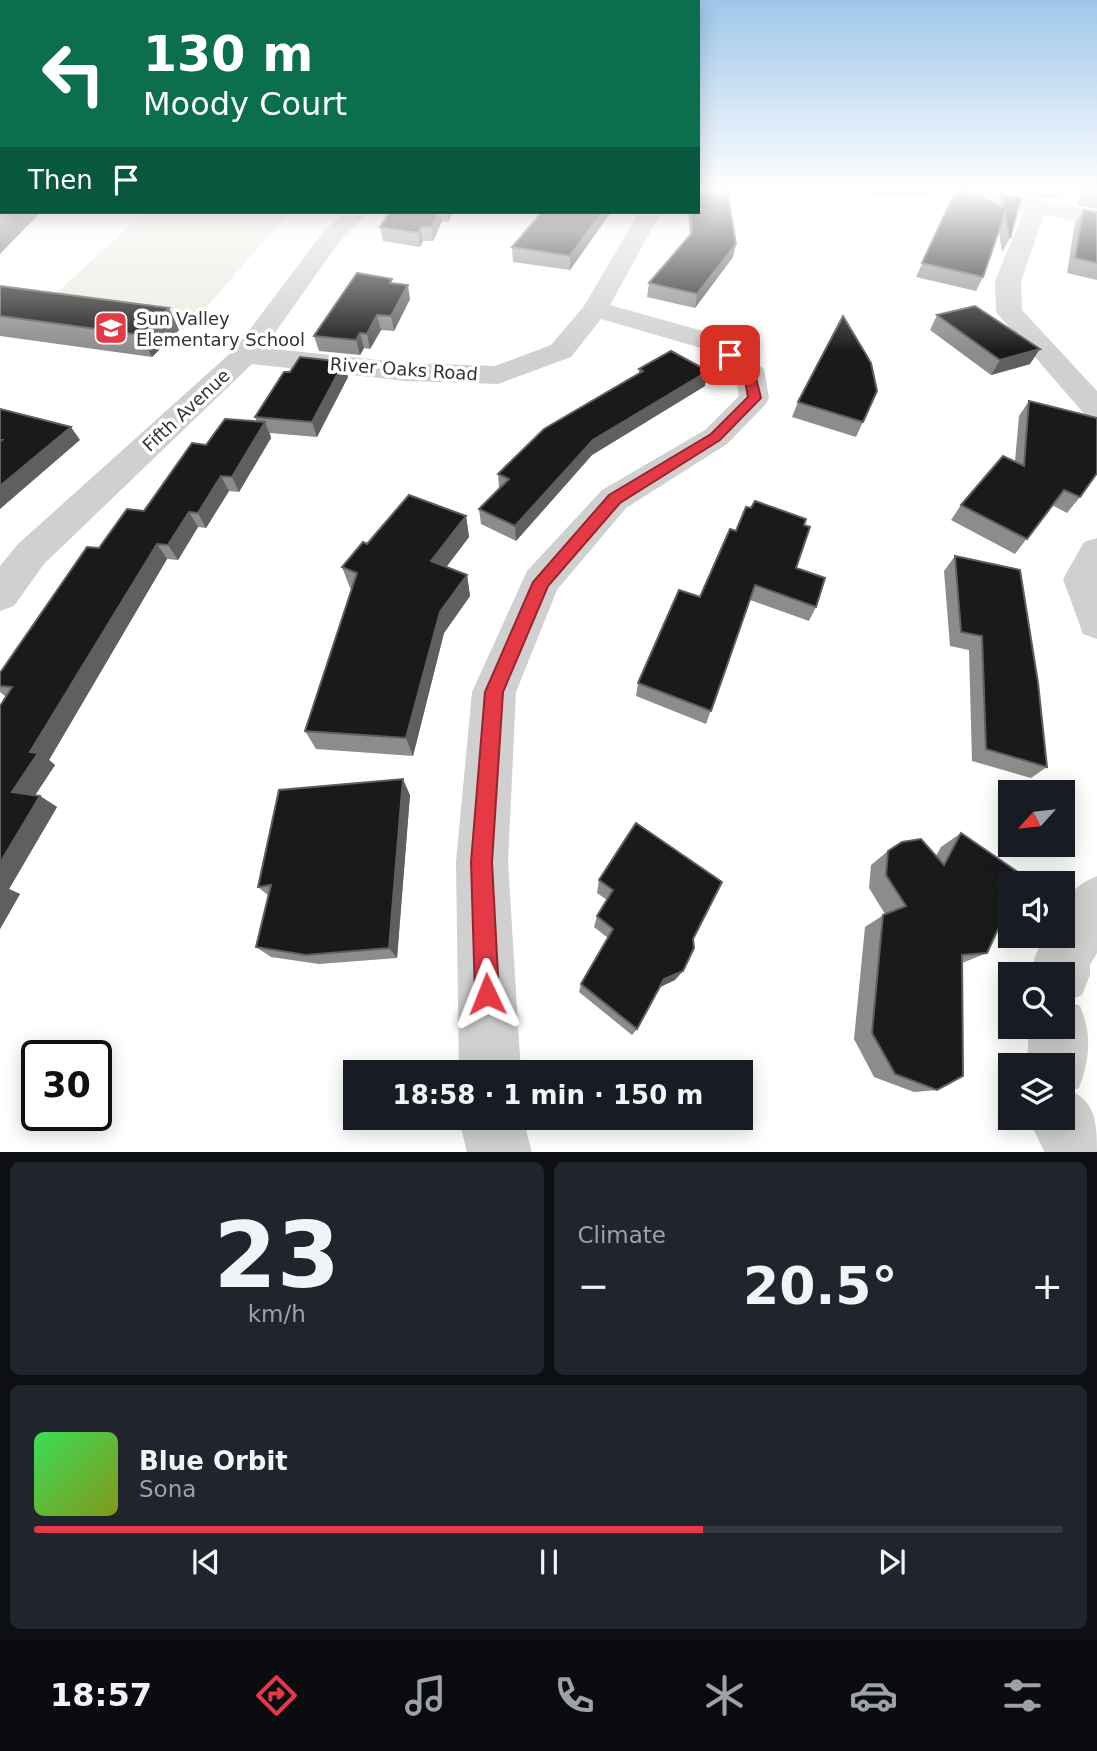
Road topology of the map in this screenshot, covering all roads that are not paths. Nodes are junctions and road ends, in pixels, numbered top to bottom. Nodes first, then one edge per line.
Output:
1 (326, 244) edge
2 (632, 244) edge
3 (1022, 244) edge
4 (595, 309) junction
5 (245, 355) junction
6 (1097, 409) edge
7 (1097, 552) edge
8 (0, 595) edge
9 (1097, 622) edge
10 (1097, 903) edge
11 (1062, 962) edge
12 (490, 1060) edge
13 (495, 1130) edge
14 (1067, 1130) edge
15 (500, 1152) edge
16 (1080, 1152) edge

1 - 5 street, Fifth Avenue
2 - 4 street, River Oaks Road
3 - 6 street
4 - 5 street, River Oaks Road
4 - 12 street
5 - 8 street, Fifth Avenue
7 - 9 street
10 - 11 street
13 - 15 street
14 - 16 street

